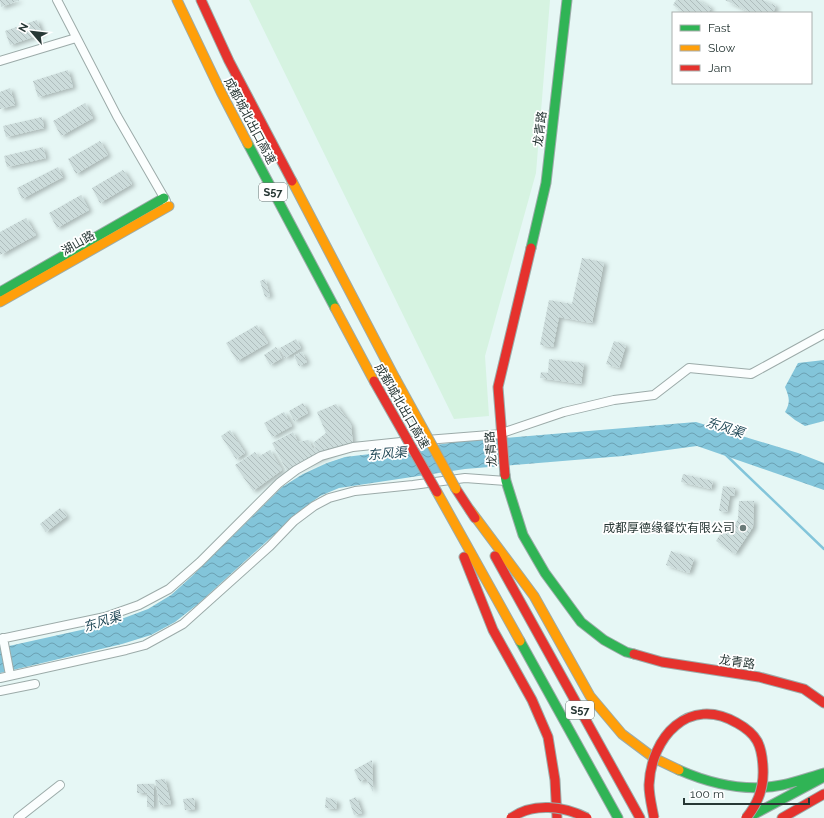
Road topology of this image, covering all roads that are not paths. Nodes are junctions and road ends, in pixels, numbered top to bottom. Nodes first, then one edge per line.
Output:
1 (57, 0) edge
2 (177, 0) edge
3 (201, 0) edge
4 (567, 0) edge
5 (76, 38) junction
6 (0, 61) edge
7 (167, 202) junction
8 (0, 292) edge
9 (0, 302) edge
10 (824, 334) edge
11 (502, 434) junction
12 (506, 481) junction
13 (442, 503) junction
14 (470, 510) junction
15 (2, 638) edge
16 (10, 676) junction
17 (0, 678) edge
18 (35, 684) dead end
19 (0, 691) edge
20 (824, 703) edge
21 (824, 773) edge
22 (824, 777) edge
23 (60, 785) dead end
24 (824, 794) edge
25 (18, 818) edge
26 (511, 818) edge
27 (557, 818) edge
28 (587, 818) edge
29 (618, 818) edge
30 (640, 818) edge
31 (654, 818) edge
32 (746, 818) edge
33 (782, 818) edge

1 - 5 street
2 - 13 main road, 成都城北出口高速 / S57, bridge
3 - 14 main road, 成都城北出口高速 / S57, bridge
4 - 11 main road, 龙青路
5 - 6 street
5 - 7 street
7 - 8 main road, 湖山路
7 - 9 main road, 湖山路
10 - 11 street
11 - 12 main road, 龙青路
11 - 15 street
12 - 16 street
12 - 20 main road, 龙青路
13 - 27 main road
13 - 29 main road, 成都城北出口高速 / S57
14 - 21 main road
14 - 30 main road, 成都城北出口高速 / S57
15 - 16 street
16 - 17 street
18 - 19 street
22 - 32 main road
23 - 25 street
24 - 33 main road
26 - 28 main road, bridge
31 - 32 main road, bridge

